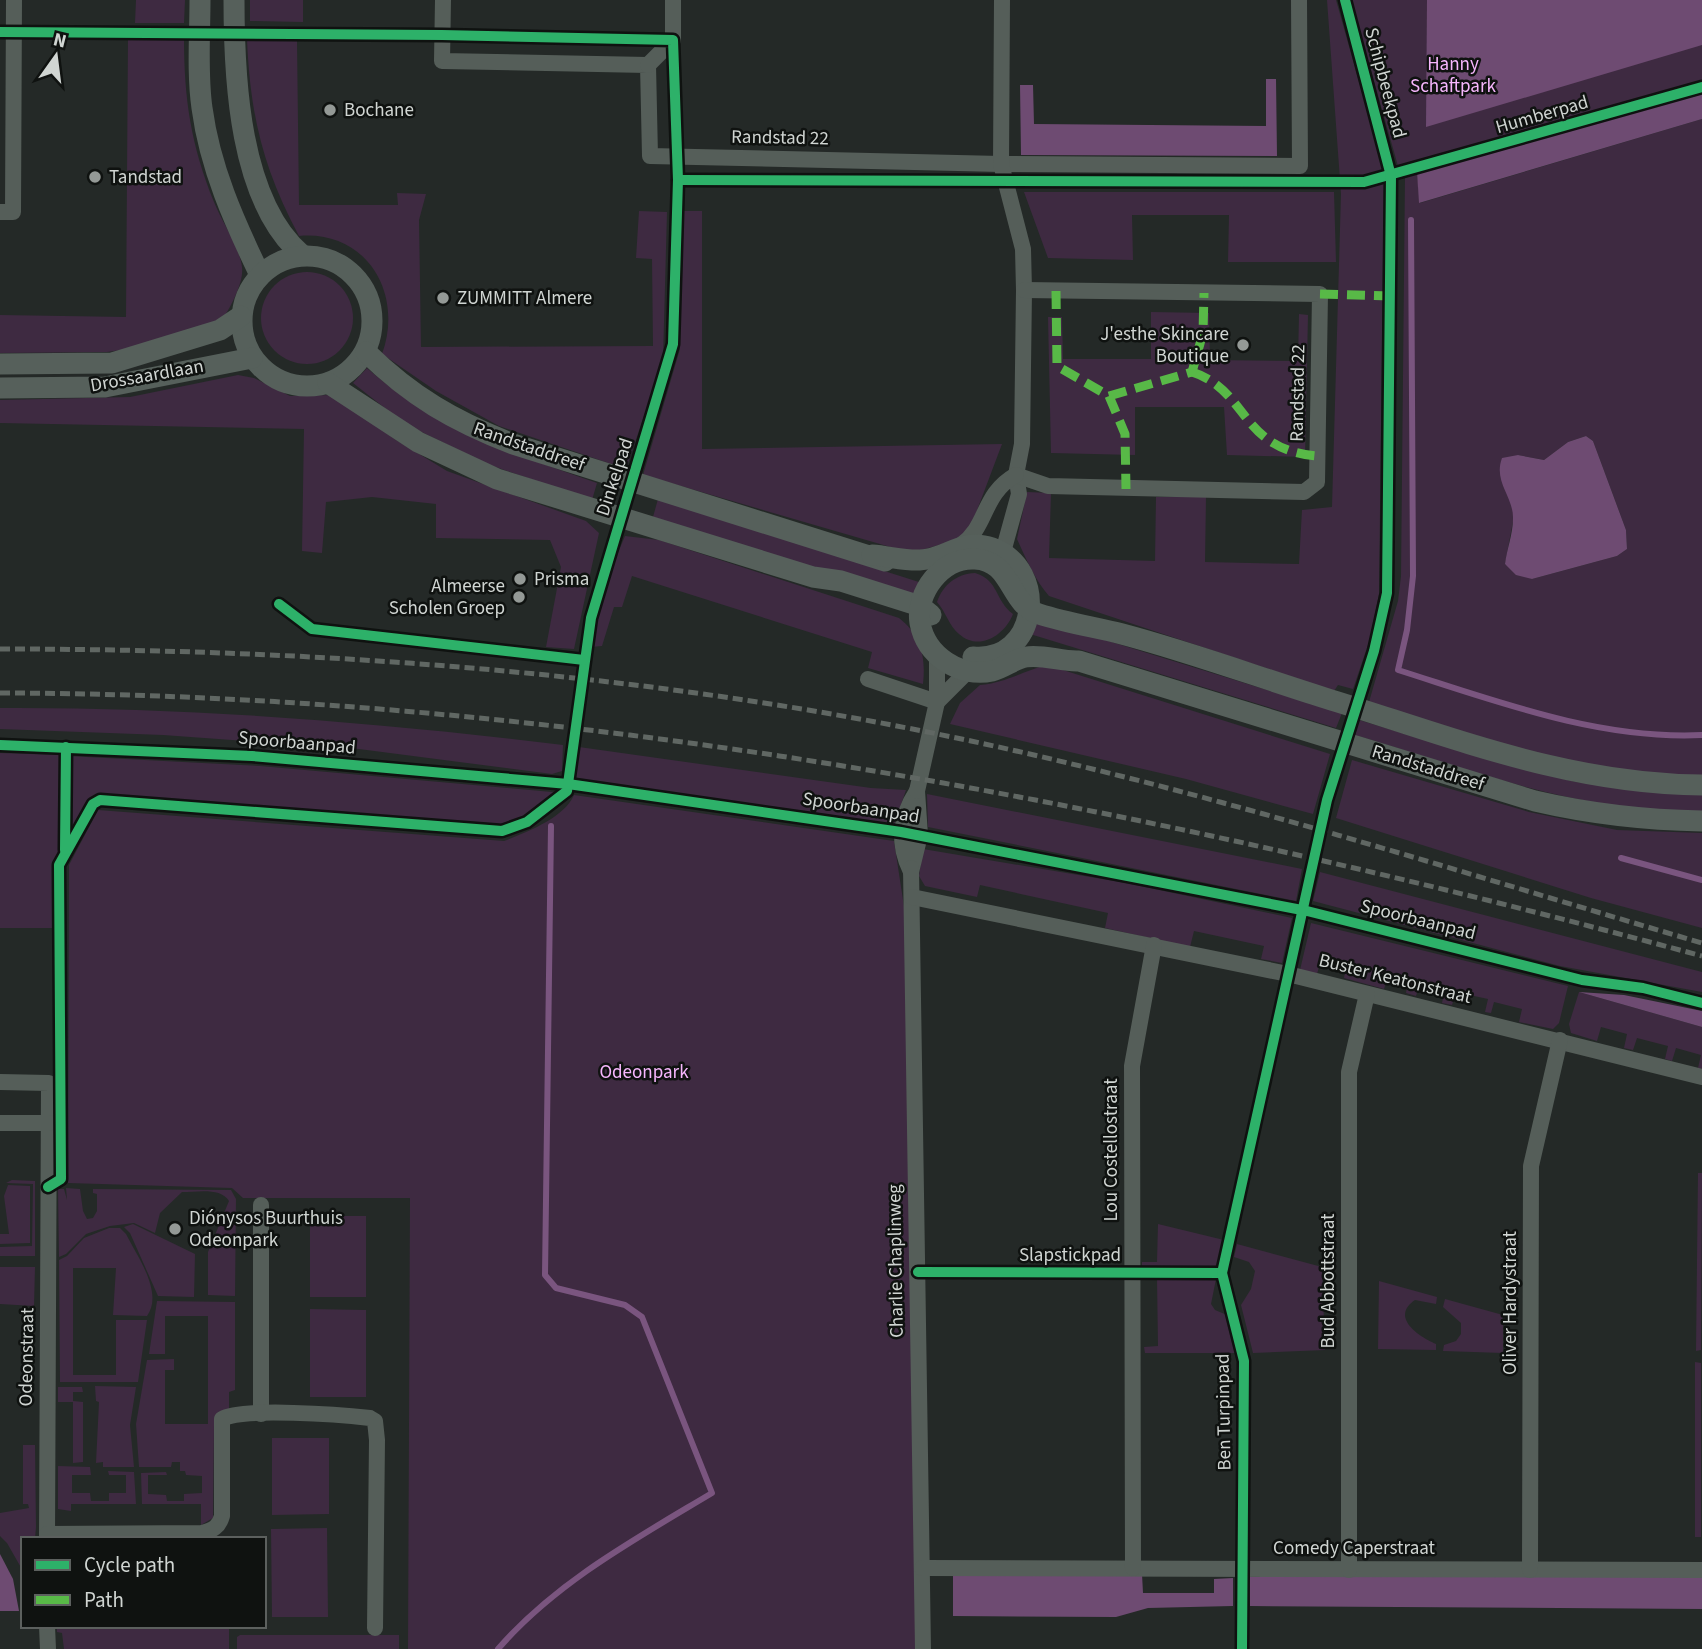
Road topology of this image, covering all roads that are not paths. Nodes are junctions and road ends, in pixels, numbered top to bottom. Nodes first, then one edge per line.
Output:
1 (14, 0) edge
2 (443, 0) edge
3 (673, 0) edge
4 (1002, 0) edge
5 (1299, 0) edge
6 (200, 3) edge
7 (234, 3) edge
8 (648, 65) junction
9 (1001, 164) junction
10 (0, 212) edge
11 (302, 255) junction
12 (260, 275) junction
13 (1024, 290) junction
14 (242, 316) junction
15 (366, 352) junction
16 (252, 358) junction
17 (0, 364) edge
18 (328, 383) junction
19 (0, 388) edge
20 (1016, 475) junction
21 (972, 550) junction
22 (1003, 552) junction
23 (941, 563) junction
24 (1030, 602) junction
25 (920, 614) junction
26 (1012, 653) junction
27 (937, 655) junction
28 (972, 664) junction
29 (868, 679) dead end
30 (937, 702) junction
31 (1702, 785) edge
32 (1702, 821) edge
33 (912, 897) junction
34 (1154, 944) junction
35 (1367, 994) junction
36 (1560, 1040) junction
37 (1702, 1077) edge
38 (0, 1082) edge
39 (0, 1124) edge
40 (48, 1124) junction
41 (261, 1205) dead end
42 (261, 1414) junction
43 (47, 1536) edge
44 (922, 1568) junction
45 (1133, 1568) junction
46 (1349, 1570) junction
47 (1530, 1570) junction
48 (1702, 1570) edge
49 (47, 1628) edge
50 (375, 1628) dead end
51 (48, 1649) edge
52 (923, 1649) edge

1 - 10 street
2 - 8 street
3 - 8 street
4 - 9 street
5 - 9 street, Randstad 22
6 - 12 main road
7 - 11 main road
8 - 9 street, Randstad 22
9 - 13 street
11 - 12 main road
11 - 15 main road
12 - 14 main road
13 - 20 street
13 - 20 street, Randstad 22
14 - 16 main road
14 - 17 main road, Drossaardlaan
15 - 18 main road
15 - 23 main road, Randstaddreef
16 - 18 main road
16 - 19 main road, Drossaardlaan
18 - 25 main road, Randstaddreef
20 - 21 street
20 - 22 street
21 - 22 main road
21 - 23 main road, Randstaddreef
21 - 24 main road
22 - 24 main road
23 - 25 main road
24 - 26 main road
24 - 31 main road, Randstaddreef
25 - 27 main road
25 - 28 main road
26 - 28 main road, Randstaddreef
26 - 32 main road, Randstaddreef
27 - 28 main road
27 - 30 street, Charlie Chaplinweg
28 - 30 street
29 - 30 street
30 - 33 street, Charlie Chaplinweg
33 - 34 street, Buster Keatonstraat
33 - 44 street, Charlie Chaplinweg
34 - 35 street, Buster Keatonstraat
34 - 45 street, Lou Costellostraat
35 - 36 street, Buster Keatonstraat
35 - 46 street, Bud Abbottstraat
36 - 37 street, Buster Keatonstraat
36 - 47 street, Oliver Hardystraat
38 - 40 street, Odeonstraat
39 - 40 street
40 - 43 street, Odeonstraat
41 - 42 street
42 - 43 street, Odeonstraat
42 - 50 street, Odeonstraat
44 - 45 street, Comedy Caperstraat
44 - 52 street, Charlie Chaplinweg
45 - 46 street, Comedy Caperstraat
46 - 47 street, Comedy Caperstraat
47 - 48 street, Comedy Caperstraat
49 - 51 street

